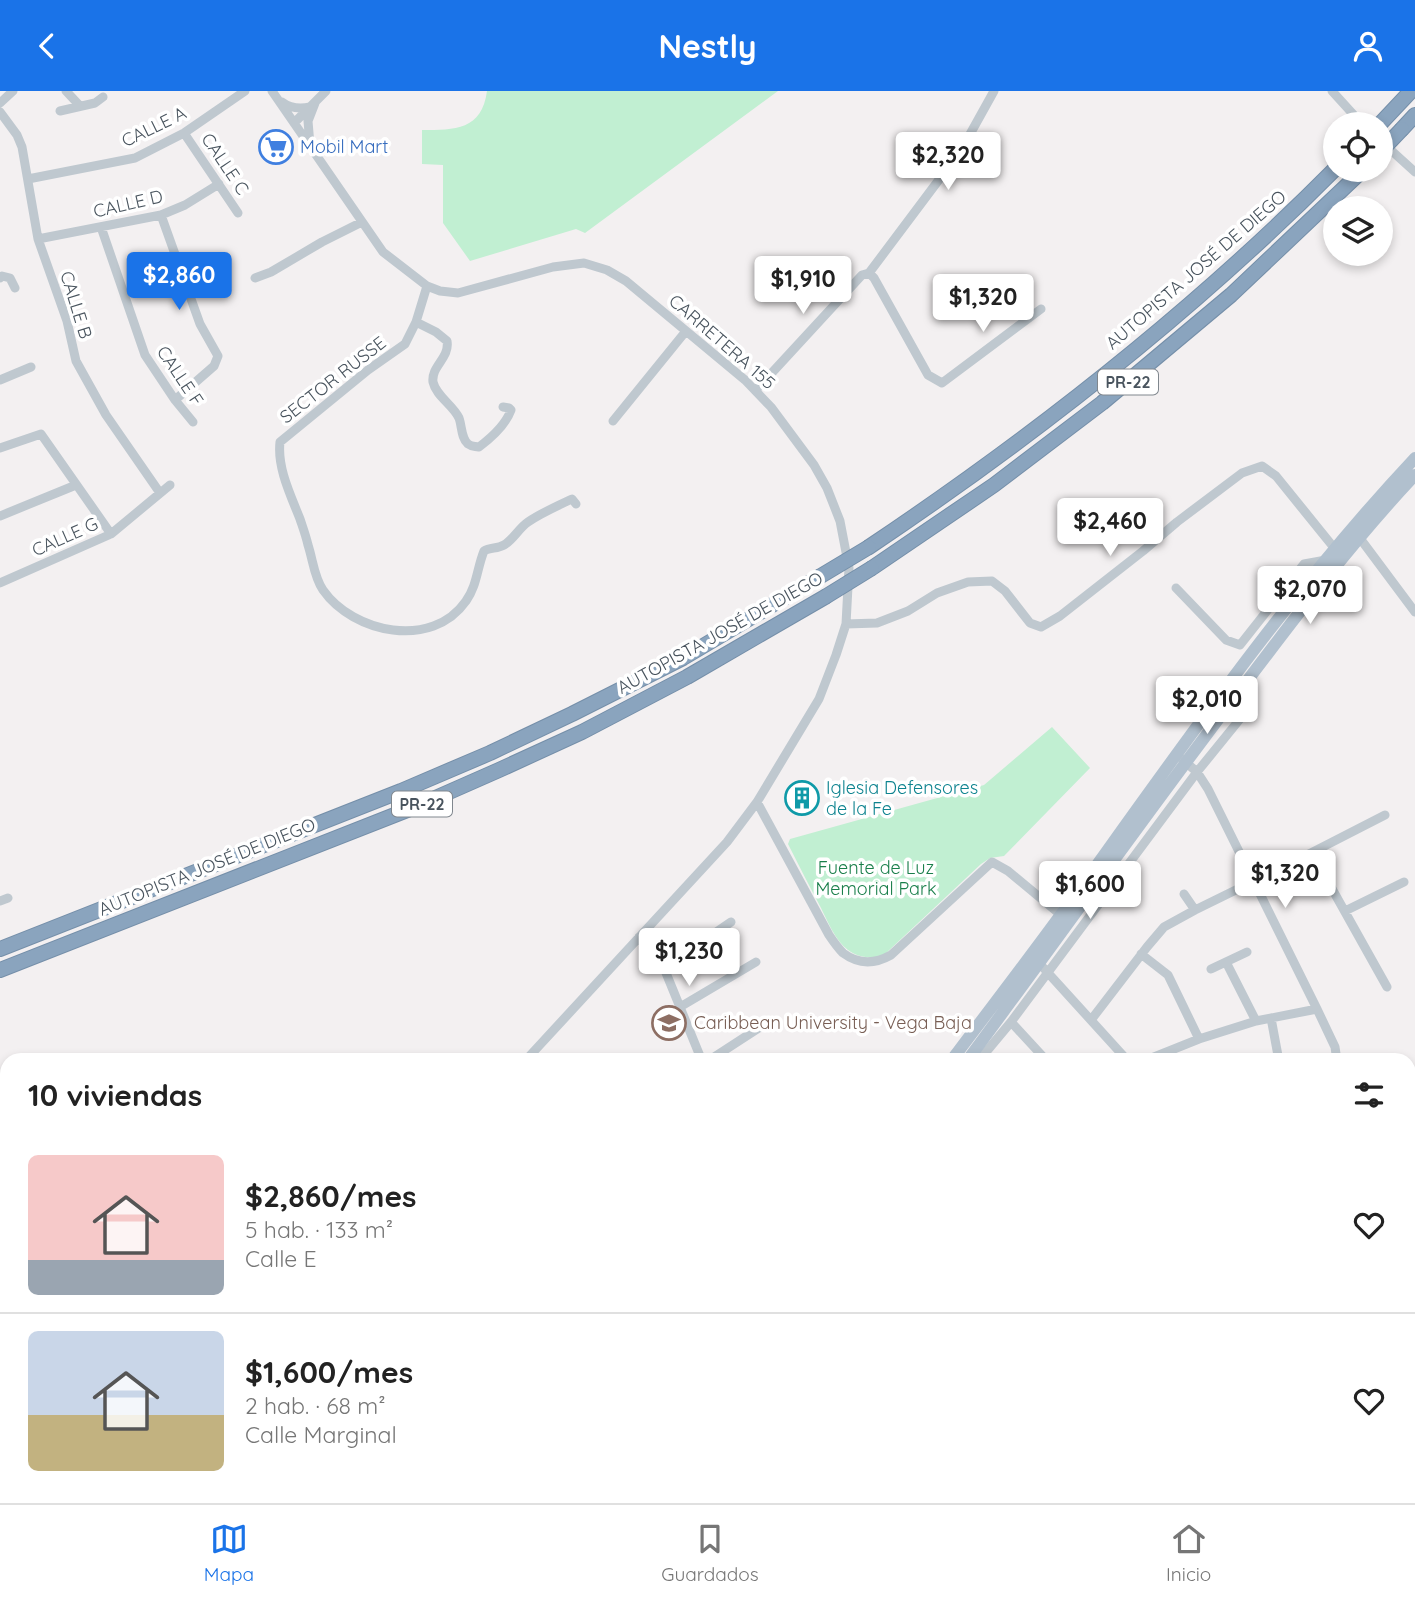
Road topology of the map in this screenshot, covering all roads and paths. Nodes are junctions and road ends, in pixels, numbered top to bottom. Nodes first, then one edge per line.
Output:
1 (13, 91) edge
2 (66, 91) edge
3 (244, 91) edge
4 (327, 91) edge
5 (994, 91) edge
6 (1332, 91) edge
7 (1411, 91) edge
8 (275, 95) edge
9 (103, 97) dead end
10 (0, 103) edge
11 (313, 105) junction
12 (80, 106) junction
13 (60, 111) dead end
14 (0, 112) edge
15 (1351, 112) edge
16 (1391, 112) edge
17 (1415, 115) edge
18 (294, 123) junction
19 (184, 133) junction
20 (1393, 138) edge
21 (310, 147) junction
22 (1393, 152) edge
23 (1415, 172) edge
24 (28, 179) junction
25 (1323, 180) edge
26 (1350, 182) edge
27 (219, 184) junction
28 (239, 213) dead end
29 (160, 215) junction
30 (362, 222) junction
31 (101, 227) junction
32 (38, 239) junction
33 (869, 273) junction
34 (0, 278) edge
35 (255, 278) dead end
36 (427, 286) junction
37 (15, 288) dead end
38 (1041, 309) dead end
39 (416, 321) junction
40 (686, 331) junction
41 (31, 367) dead end
42 (0, 380) edge
43 (755, 390) junction
44 (175, 400) junction
45 (503, 407) dead end
46 (613, 421) dead end
47 (193, 422) dead end
48 (0, 448) edge
49 (1415, 458) edge
50 (1415, 475) edge
51 (76, 485) junction
52 (170, 485) dead end
53 (160, 493) junction
54 (576, 504) dead end
55 (0, 516) edge
56 (111, 534) junction
57 (1359, 537) junction
58 (1335, 548) junction
59 (1326, 560) junction
60 (0, 583) edge
61 (1176, 588) dead end
62 (1415, 612) edge
63 (846, 624) junction
64 (1240, 645) junction
65 (1245, 663) junction
66 (1240, 719) dead end
67 (1181, 759) junction
68 (1197, 772) junction
69 (757, 802) junction
70 (1385, 815) dead end
71 (1312, 853) junction
72 (1254, 881) junction
73 (1404, 881) dead end
74 (1184, 894) dead end
75 (1195, 910) junction
76 (1345, 911) junction
77 (1061, 915) junction
78 (731, 922) dead end
79 (639, 937) junction
80 (0, 949) edge
81 (1247, 952) dead end
82 (1142, 954) junction
83 (756, 962) dead end
84 (1038, 963) junction
85 (1226, 963) junction
86 (664, 968) junction
87 (1210, 969) dead end
88 (0, 970) edge
89 (1048, 974) junction
90 (1387, 987) dead end
91 (680, 1007) junction
92 (1317, 1009) junction
93 (1271, 1018) junction
94 (1091, 1020) junction
95 (1256, 1021) junction
96 (768, 1022) dead end
97 (1011, 1022) junction
98 (1199, 1039) junction
99 (532, 1053) edge
100 (699, 1053) edge
101 (720, 1053) edge
102 (957, 1053) edge
103 (972, 1053) edge
104 (985, 1053) edge
105 (1040, 1053) edge
106 (1121, 1053) edge
107 (1164, 1053) edge
108 (1278, 1053) edge
109 (1336, 1053) edge

1 - 10 street
2 - 12 street
3 - 19 street, CALLE A
4 - 11 street
5 - 33 street
6 - 15 street
7 - 16 highway
8 - 11 street
8 - 18 street, CARRETERA 155
9 - 12 street
11 - 18 street
11 - 21 street
12 - 13 street
14 - 24 street, CALLE B
17 - 20 highway, bridge
18 - 21 street, CARRETERA 155
19 - 24 street, CALLE A
19 - 27 street, CALLE C
21 - 30 street, CARRETERA 155
22 - 23 street
24 - 32 street, CALLE B
25 - 80 highway, AUTOPISTA JOSÉ DE DIEGO / PR-22, bridge
26 - 88 highway, AUTOPISTA JOSÉ DE DIEGO / PR-22, bridge
27 - 28 street, CALLE C
27 - 29 street, CALLE D
29 - 31 street, CALLE D
29 - 44 street
30 - 35 street
30 - 36 street, CARRETERA 155
31 - 32 street, CALLE D
31 - 44 street, CALLE F
32 - 53 street, CALLE B
33 - 38 street
33 - 43 street
34 - 37 street
36 - 39 street, SECTOR RUSSE
36 - 40 street, CARRETERA 155
39 - 45 street
39 - 54 street, SECTOR RUSSE
40 - 43 street, CARRETERA 155
40 - 46 street
41 - 42 street
43 - 63 street, CARRETERA 155
44 - 47 street, CALLE F
48 - 51 street
49 - 58 main road
50 - 57 main road
51 - 55 street
51 - 56 street
52 - 53 street, CALLE G
53 - 56 street, CALLE G
56 - 60 street, CALLE G
57 - 62 street
57 - 67 main road
58 - 59 main road
58 - 63 street
59 - 64 street
59 - 65 main road
61 - 64 street
63 - 69 street, CARRETERA 155
64 - 65 street
65 - 67 main road
66 - 68 street
67 - 68 street
67 - 77 main road
67 - 84 main road
68 - 72 street
68 - 89 street
69 - 77 street
69 - 79 street, CARRETERA 155
70 - 71 street
71 - 72 street
71 - 76 street
72 - 75 street
72 - 92 street
73 - 76 street
74 - 75 street
75 - 82 street
76 - 90 street
77 - 102 main road
78 - 86 street
79 - 86 street
79 - 99 street, CARRETERA 155
81 - 85 street
82 - 94 street
82 - 98 street
83 - 91 street
84 - 89 street
84 - 103 main road
85 - 87 street
85 - 95 street
86 - 91 street
89 - 94 street
89 - 97 street
91 - 100 street
92 - 93 street
92 - 109 street
93 - 95 street
93 - 108 street
94 - 106 street
95 - 98 street
96 - 101 street
97 - 104 street
97 - 105 street
98 - 107 street

